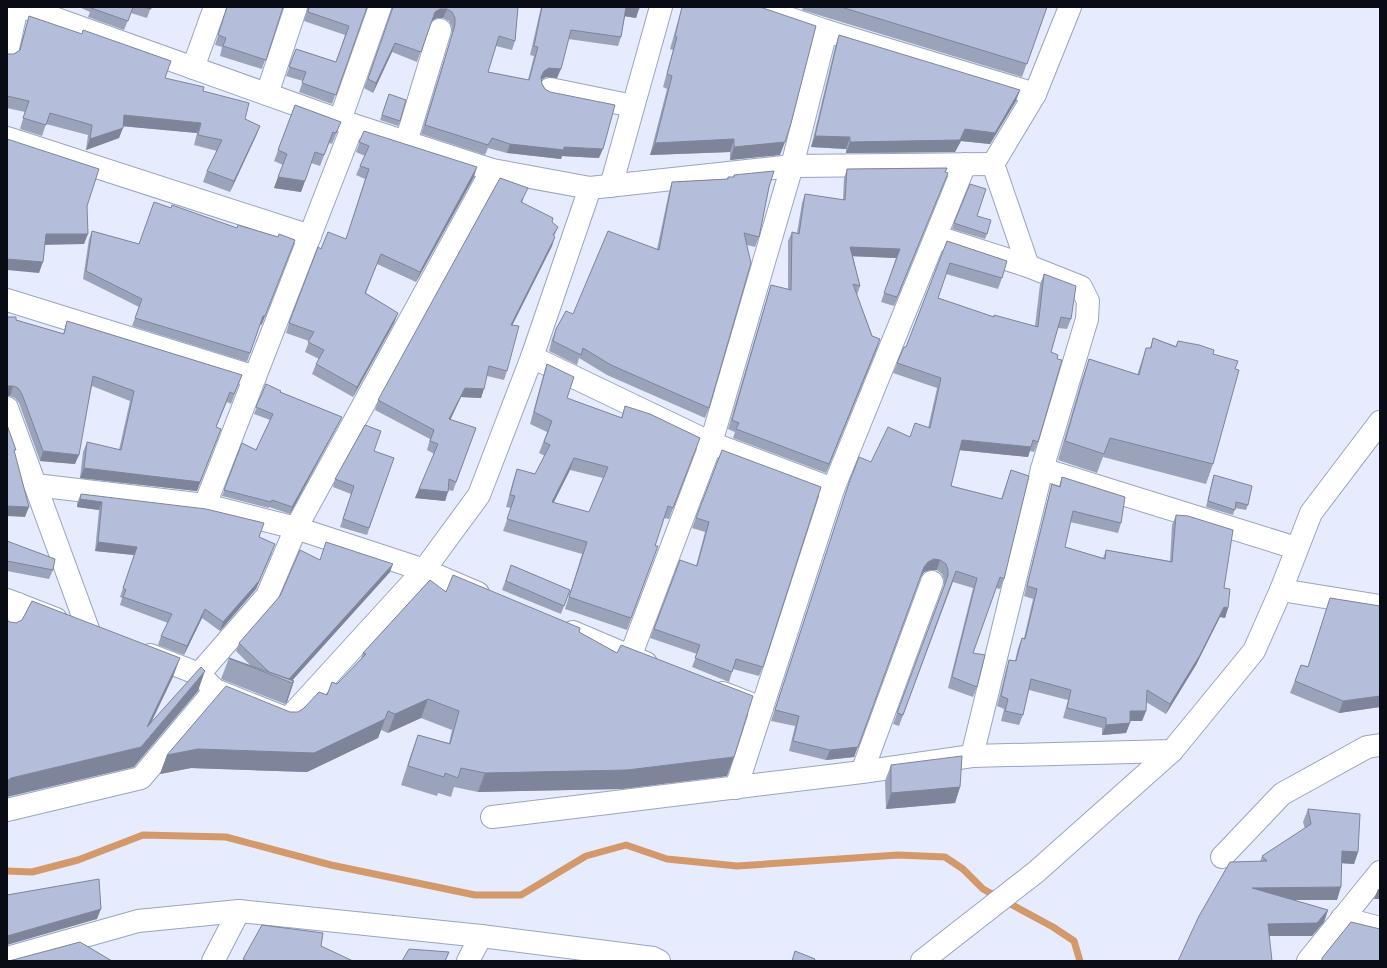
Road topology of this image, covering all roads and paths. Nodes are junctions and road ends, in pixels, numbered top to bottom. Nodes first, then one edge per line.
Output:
1 (17, 7) edge
2 (23, 7) edge
3 (215, 7) edge
4 (296, 7) edge
5 (380, 7) edge
6 (661, 7) edge
7 (756, 7) edge
8 (1070, 7) edge
9 (440, 30) dead end
10 (826, 31) junction
11 (7, 53) edge
12 (192, 68) junction
13 (550, 89) dead end
14 (267, 94) junction
15 (1035, 94) junction
16 (633, 106) junction
17 (346, 122) junction
18 (7, 138) edge
19 (406, 142) junction
20 (965, 164) junction
21 (993, 164) junction
22 (792, 166) junction
23 (492, 170) junction
24 (611, 186) junction
25 (590, 188) junction
26 (310, 236) junction
27 (936, 237) junction
28 (1028, 266) junction
29 (7, 300) edge
30 (532, 357) junction
31 (255, 377) junction
32 (7, 408) edge
33 (1380, 422) edge
34 (711, 443) junction
35 (1042, 470) junction
36 (35, 485) junction
37 (833, 489) junction
38 (205, 505) junction
39 (296, 528) junction
40 (1296, 548) junction
41 (424, 570) junction
42 (932, 582) dead end
43 (1281, 590) junction
44 (495, 600) edge
45 (12, 602) edge
46 (1380, 606) edge
47 (552, 624) edge
48 (7, 630) edge
49 (89, 632) junction
50 (111, 640) edge
51 (133, 648) edge
52 (630, 657) junction
53 (667, 671) edge
54 (199, 674) junction
55 (704, 685) edge
56 (215, 690) junction
57 (762, 708) junction
58 (1380, 745) edge
59 (1172, 751) junction
60 (972, 756) junction
61 (862, 772) junction
62 (736, 788) junction
63 (7, 810) edge
64 (492, 818) dead end
65 (1222, 857) dead end
66 (1380, 872) edge
67 (239, 911) junction
68 (1342, 918) junction
69 (1380, 928) edge
70 (481, 936) junction
71 (7, 958) edge
72 (655, 960) edge
73 (213, 961) edge
74 (468, 961) edge
75 (922, 961) edge
76 (1308, 961) edge

1 - 11 street
2 - 12 street
3 - 12 street
4 - 14 street
5 - 17 street
6 - 16 street
7 - 10 street
8 - 15 street
9 - 19 street
10 - 15 street
10 - 22 street
12 - 14 street
13 - 16 street
14 - 17 street
15 - 21 street
16 - 24 street
17 - 19 street
17 - 26 street
18 - 26 street
19 - 23 street
20 - 21 street
20 - 22 street
20 - 27 street
21 - 28 street
22 - 24 street
22 - 34 street
23 - 25 street
23 - 39 street
24 - 25 street
25 - 30 street
26 - 31 street
27 - 28 street
27 - 37 street
28 - 35 street
29 - 31 street
30 - 34 street
30 - 41 street
31 - 38 street
32 - 36 street
33 - 40 street
34 - 37 street
34 - 52 street
35 - 40 street
35 - 60 street
36 - 38 street
36 - 49 street
37 - 57 street
38 - 39 street
39 - 41 street
39 - 54 street
40 - 43 street
41 - 44 street
41 - 56 street
42 - 61 street
43 - 46 street
43 - 59 street
45 - 48 street
45 - 49 street
47 - 52 street
49 - 50 street
51 - 54 street
52 - 53 street
54 - 56 street
55 - 57 street
56 - 63 street
57 - 62 street
58 - 65 street
59 - 60 street
59 - 75 street
60 - 61 street
61 - 62 street
62 - 64 street
66 - 68 street
67 - 70 street
67 - 71 street
67 - 73 street
68 - 69 street
68 - 76 street
70 - 72 street
70 - 74 street

